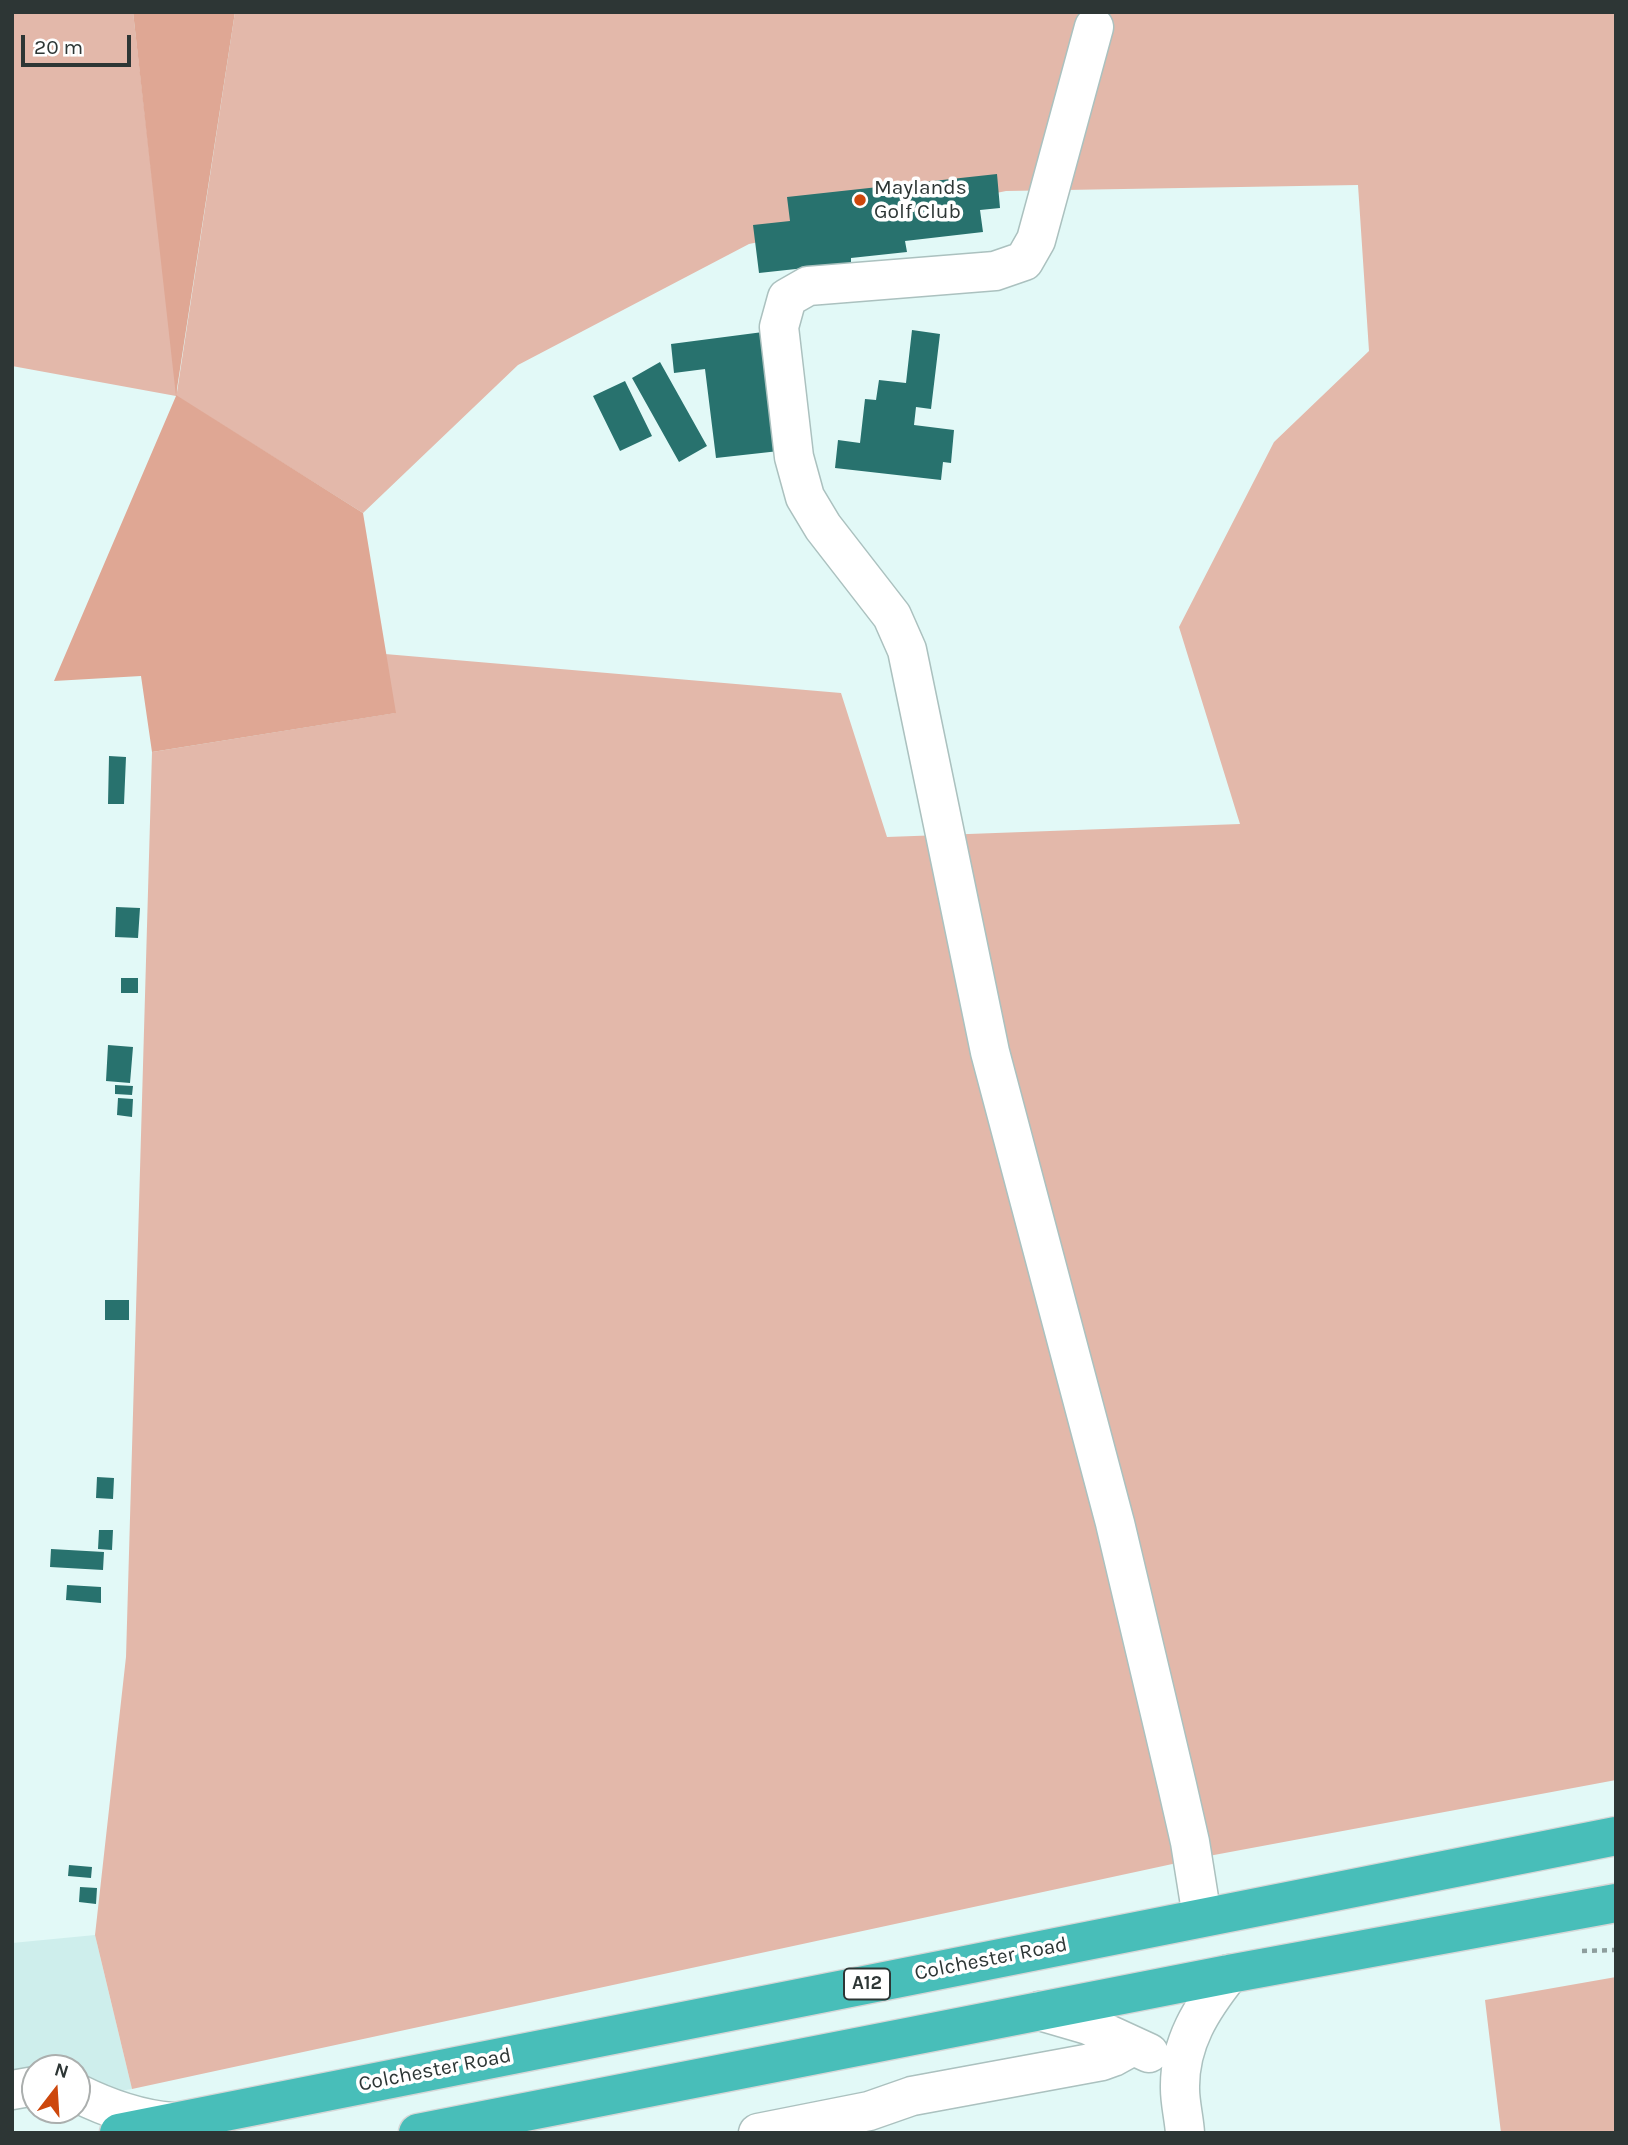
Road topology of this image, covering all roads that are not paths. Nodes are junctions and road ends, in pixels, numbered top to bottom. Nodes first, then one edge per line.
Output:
1 (1094, 27) dead end
2 (1616, 1836) edge
3 (1616, 1903) edge
4 (1202, 1917) junction
5 (1229, 1974) junction
6 (1205, 2004) junction
7 (1040, 2011) junction
8 (1137, 2047) junction
9 (1180, 2088) junction
10 (91, 2099) edge
11 (172, 2122) junction
12 (119, 2133) edge
13 (418, 2133) edge
14 (758, 2133) edge
15 (1185, 2133) edge

1 - 4 street
2 - 4 highway, Colchester Road / A12
3 - 5 highway
4 - 11 highway, Colchester Road / A12
5 - 6 street
5 - 7 highway
6 - 8 street
6 - 9 street
7 - 8 street
7 - 13 highway
8 - 9 street
8 - 14 street
9 - 15 street
10 - 11 street
11 - 12 highway, Colchester Road / A12

